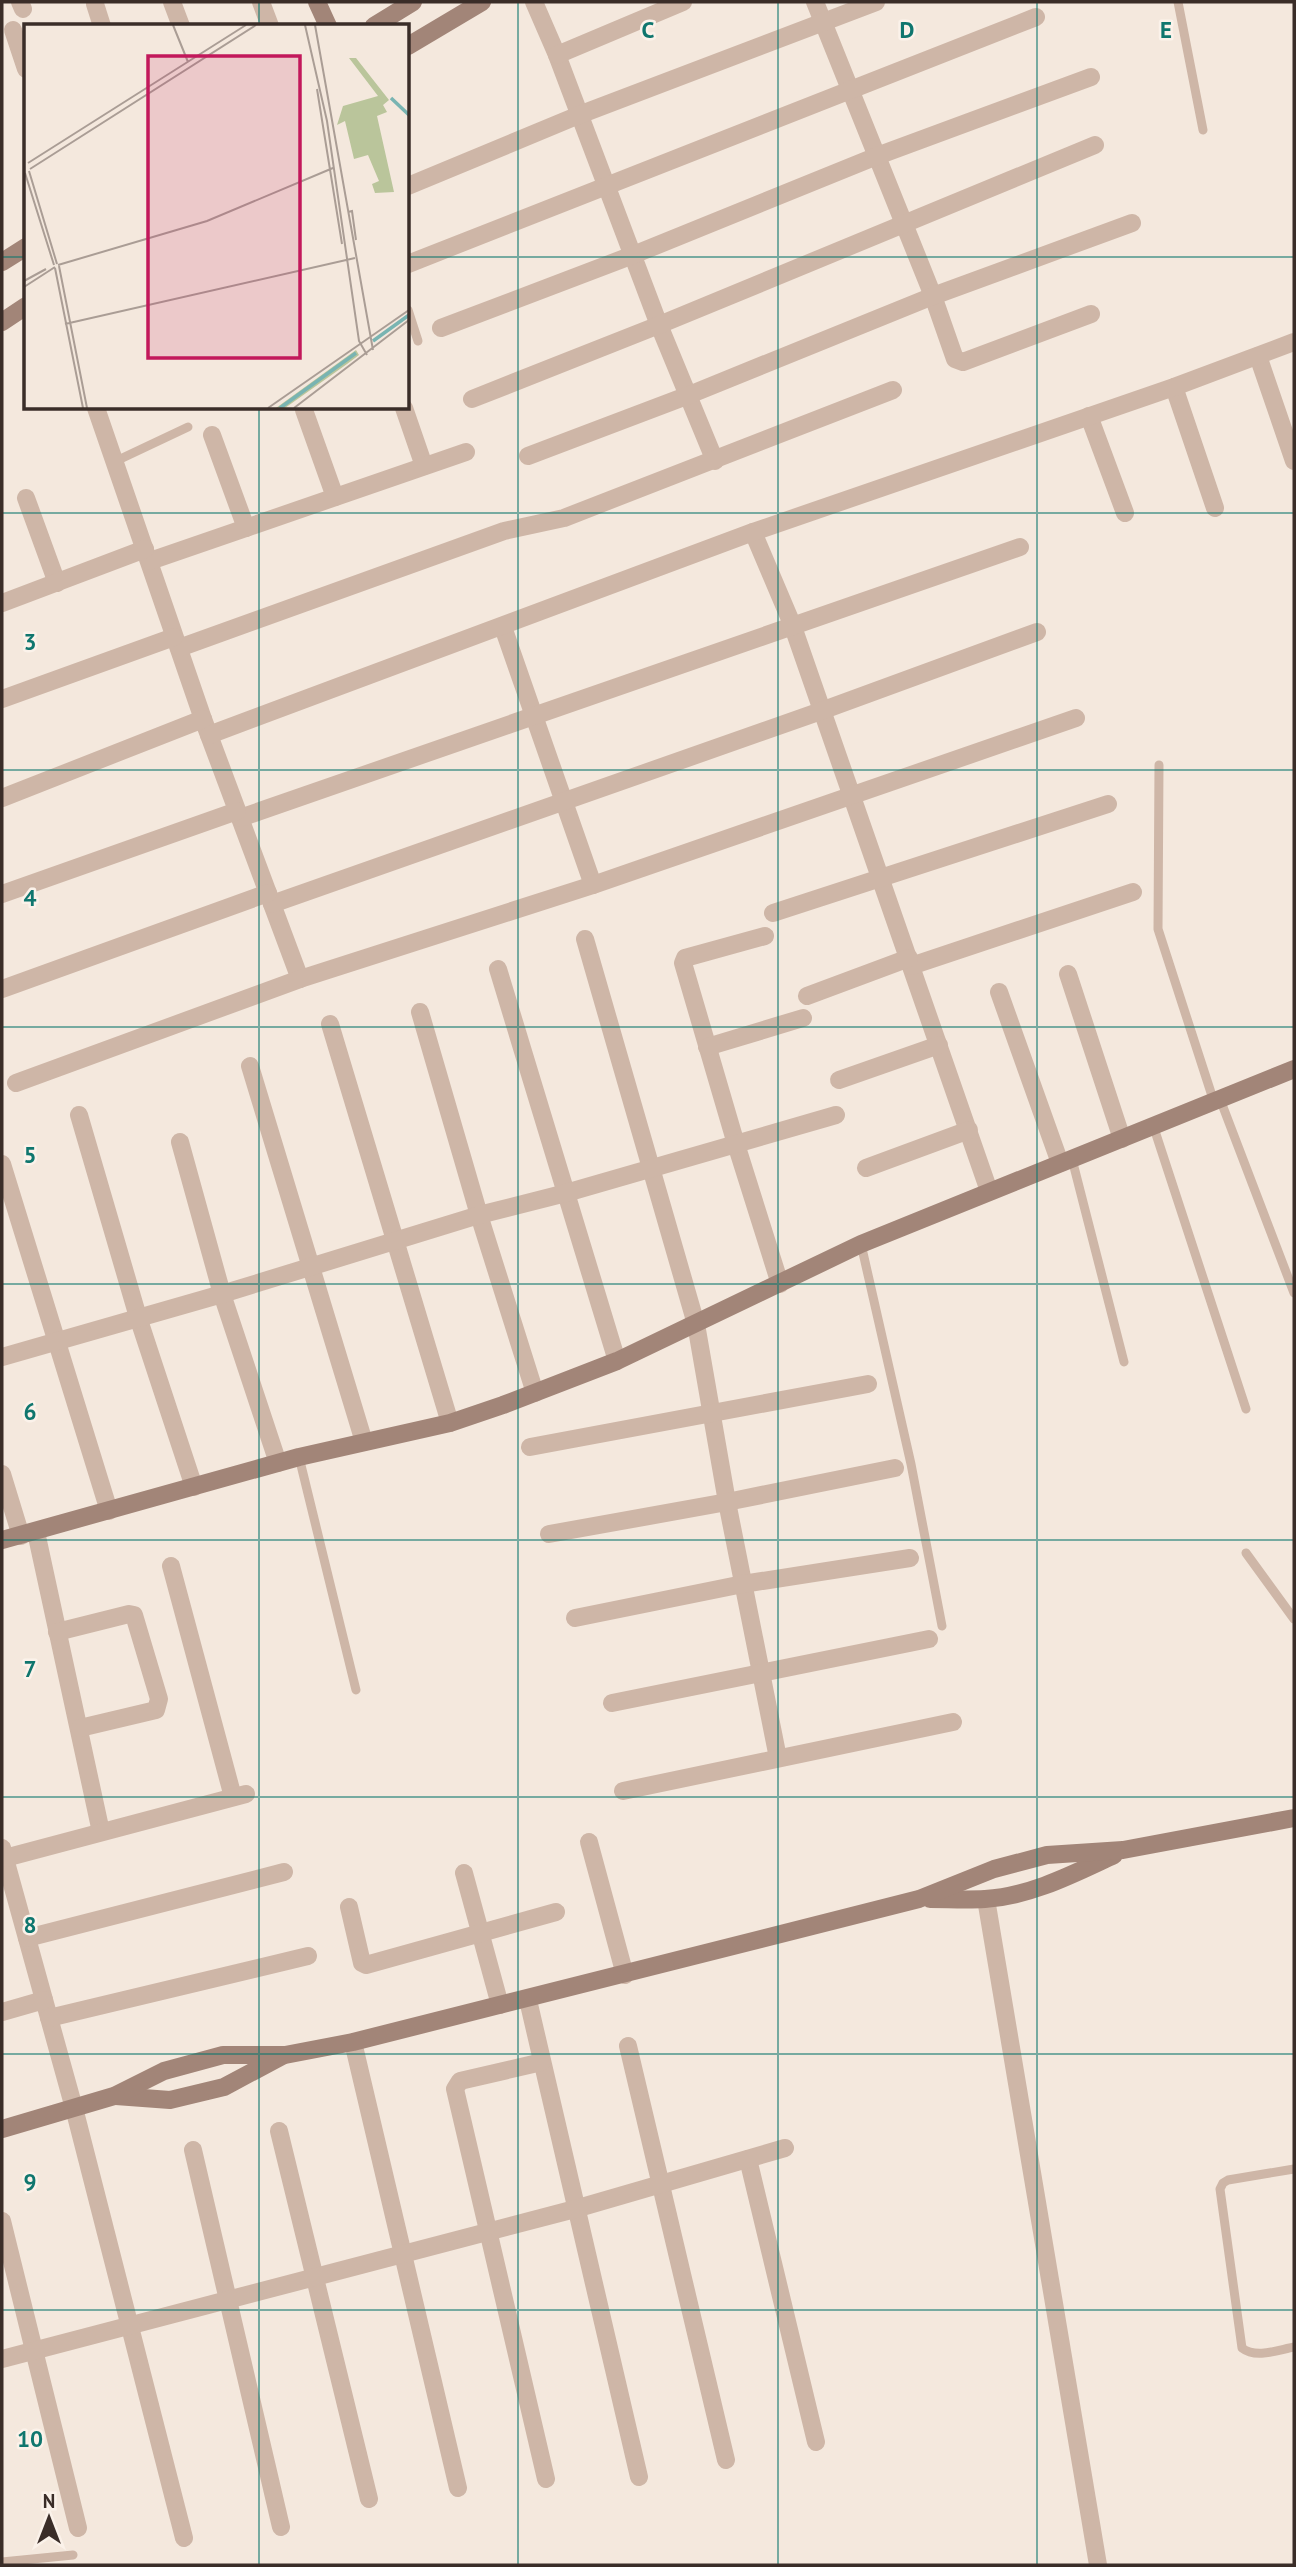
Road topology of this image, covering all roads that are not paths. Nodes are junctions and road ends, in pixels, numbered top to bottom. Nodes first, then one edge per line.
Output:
1 (172, 2) edge
2 (261, 2) edge
3 (317, 2) edge
4 (413, 2) edge
5 (482, 2) edge
6 (534, 2) edge
7 (683, 2) edge
8 (815, 2) edge
9 (876, 2) edge
10 (1178, 2) edge
11 (95, 4) dead end
12 (1036, 17) dead end
13 (823, 22) junction
14 (101, 24) edge
15 (180, 24) edge
16 (270, 24) edge
17 (327, 24) edge
18 (376, 24) edge
19 (13, 30) dead end
20 (410, 45) edge
21 (557, 55) junction
22 (24, 63) edge
23 (1091, 77) dead end
24 (851, 89) junction
25 (579, 115) junction
26 (1203, 130) dead end
27 (1095, 145) dead end
28 (877, 156) junction
29 (410, 185) edge
30 (606, 185) junction
31 (1132, 223) dead end
32 (903, 226) junction
33 (24, 248) edge
34 (4, 255) edge
35 (633, 255) junction
36 (410, 263) edge
37 (933, 296) junction
38 (24, 307) edge
39 (1091, 314) dead end
40 (410, 316) edge
41 (2, 322) edge
42 (659, 325) junction
43 (441, 328) dead end
44 (418, 341) dead end
45 (1294, 342) edge
46 (1258, 356) junction
47 (1174, 387) junction
48 (893, 390) dead end
49 (689, 395) junction
50 (472, 399) dead end
51 (97, 410) edge
52 (303, 410) dead end
53 (405, 410) edge
54 (1089, 416) junction
55 (188, 427) dead end
56 (212, 435) dead end
57 (466, 452) dead end
58 (528, 456) dead end
59 (116, 461) junction
60 (715, 461) junction
61 (1294, 461) edge
62 (424, 466) junction
63 (335, 497) junction
64 (26, 498) dead end
65 (1215, 508) dead end
66 (1125, 513) dead end
67 (246, 528) junction
68 (752, 532) junction
69 (1020, 547) dead end
70 (147, 555) junction
71 (57, 583) junction
72 (2, 603) edge
73 (792, 624) junction
74 (503, 626) junction
75 (1037, 632) dead end
76 (177, 643) junction
77 (2, 699) edge
78 (821, 711) junction
79 (533, 718) junction
80 (1076, 718) dead end
81 (206, 727) junction
82 (1159, 765) dead end
83 (851, 796) junction
84 (2, 798) edge
85 (563, 803) junction
86 (1108, 804) dead end
87 (239, 814) junction
88 (881, 878) junction
89 (593, 885) junction
90 (1133, 892) dead end
91 (2, 894) edge
92 (270, 899) junction
93 (773, 913) dead end
94 (765, 936) dead end
95 (585, 939) dead end
96 (910, 962) junction
97 (498, 969) dead end
98 (1068, 974) dead end
99 (300, 979) junction
100 (2, 989) edge
101 (999, 992) dead end
102 (807, 996) dead end
103 (420, 1012) dead end
104 (803, 1018) dead end
105 (330, 1024) dead end
106 (939, 1045) junction
107 (707, 1047) junction
108 (250, 1066) dead end
109 (1294, 1069) edge
110 (839, 1080) dead end
111 (16, 1083) dead end
112 (1217, 1100) junction
113 (79, 1115) dead end
114 (836, 1115) dead end
115 (1153, 1125) junction
116 (968, 1130) junction
117 (1122, 1139) junction
118 (180, 1142) dead end
119 (736, 1144) junction
120 (1066, 1161) junction
121 (2, 1164) edge
122 (866, 1168) dead end
123 (652, 1169) junction
124 (989, 1191) junction
125 (566, 1193) junction
126 (479, 1216) junction
127 (394, 1242) junction
128 (860, 1244) junction
129 (312, 1268) junction
130 (780, 1284) junction
131 (1294, 1293) edge
132 (222, 1294) junction
133 (138, 1317) junction
134 (696, 1324) junction
135 (55, 1342) junction
136 (2, 1357) edge
137 (617, 1361) junction
138 (1124, 1362) dead end
139 (868, 1384) dead end
140 (535, 1393) junction
141 (1246, 1409) dead end
142 (711, 1414) junction
143 (450, 1423) junction
144 (364, 1442) junction
145 (530, 1447) dead end
146 (299, 1457) junction
147 (278, 1462) junction
148 (895, 1468) dead end
149 (2, 1474) edge
150 (194, 1487) junction
151 (727, 1502) junction
152 (109, 1511) junction
153 (28, 1534) junction
154 (549, 1534) dead end
155 (2, 1540) edge
156 (1246, 1553) dead end
157 (910, 1558) dead end
158 (171, 1566) dead end
159 (743, 1584) junction
160 (575, 1618) dead end
161 (1294, 1619) edge
162 (942, 1626) dead end
163 (57, 1632) junction
164 (929, 1639) dead end
165 (761, 1673) junction
166 (356, 1690) dead end
167 (612, 1703) dead end
168 (953, 1722) dead end
169 (80, 1728) junction
170 (778, 1758) junction
171 (623, 1791) dead end
172 (1294, 1818) edge
173 (101, 1832) junction
174 (589, 1842) dead end
175 (1123, 1850) junction
176 (3, 1853) edge
177 (285, 1872) dead end
178 (464, 1873) dead end
179 (919, 1899) junction
180 (986, 1899) junction
181 (349, 1907) dead end
182 (10, 1911) edge
183 (556, 1912) dead end
184 (481, 1935) junction
185 (27, 1938) junction
186 (308, 1956) dead end
187 (625, 1975) junction
188 (44, 2000) junction
189 (528, 2000) junction
190 (500, 2006) junction
191 (2, 2012) edge
192 (49, 2018) junction
193 (353, 2042) junction
194 (628, 2046) dead end
195 (285, 2055) junction
196 (542, 2062) junction
197 (114, 2096) junction
198 (74, 2108) junction
199 (2, 2129) edge
200 (279, 2131) dead end
201 (785, 2148) dead end
202 (193, 2150) dead end
203 (748, 2159) junction
204 (1294, 2169) edge
205 (662, 2185) junction
206 (575, 2209) junction
207 (2, 2221) edge
208 (488, 2231) junction
209 (403, 2253) junction
210 (315, 2277) junction
211 (228, 2298) junction
212 (130, 2325) junction
213 (1294, 2347) edge
214 (34, 2350) junction
215 (2, 2358) edge
216 (816, 2442) dead end
217 (726, 2460) dead end
218 (639, 2477) dead end
219 (546, 2479) dead end
220 (458, 2488) dead end
221 (369, 2499) dead end
222 (281, 2527) dead end
223 (78, 2528) dead end
224 (184, 2538) dead end
225 (73, 2555) dead end
226 (2, 2562) edge
227 (1098, 2565) edge

1 - 15 street
2 - 16 street
3 - 17 street
4 - 18 street
5 - 20 street
6 - 21 street
7 - 21 street
8 - 13 street
9 - 13 street
10 - 26 lane
11 - 14 street
12 - 24 street
13 - 24 street
13 - 25 street
19 - 22 street
21 - 25 street
23 - 28 street
24 - 28 street
24 - 30 street
25 - 29 street
25 - 30 street
27 - 32 street
28 - 32 street
28 - 35 street
30 - 35 street
30 - 36 street
31 - 37 street
32 - 37 street
32 - 42 street
33 - 34 street
35 - 42 street
35 - 43 street
37 - 39 street
37 - 49 street
38 - 41 street
40 - 44 lane
42 - 49 street
42 - 50 street
45 - 46 street
46 - 47 street
46 - 61 street
47 - 54 street
47 - 65 street
48 - 60 street
49 - 58 street
49 - 60 street
51 - 59 street
52 - 63 street
53 - 62 street
54 - 66 street
54 - 68 street
55 - 59 lane
56 - 67 street
57 - 62 street
59 - 70 street
60 - 76 street
62 - 63 street
63 - 67 street
64 - 71 street
67 - 70 street
68 - 73 street
68 - 74 street
69 - 73 street
70 - 71 street
70 - 76 street
71 - 72 street
73 - 78 street
73 - 79 street
74 - 79 street
74 - 81 street
75 - 78 street
76 - 77 street
76 - 81 street
78 - 83 street
78 - 85 street
79 - 85 street
79 - 87 street
80 - 83 street
81 - 84 street
81 - 87 street
82 - 112 lane
83 - 88 street
83 - 89 street
85 - 89 street
85 - 92 street
86 - 88 street
87 - 91 street
87 - 92 street
88 - 93 street
88 - 96 street
89 - 99 street
90 - 96 street
92 - 99 street
92 - 100 street
94 - 107 street
95 - 123 street
96 - 102 street
96 - 106 street
97 - 125 street
98 - 117 street
99 - 111 street
101 - 120 street
103 - 126 street
104 - 107 street
105 - 127 street
106 - 110 street
106 - 116 street
107 - 119 street
108 - 129 street
109 - 112 street
112 - 115 street
112 - 131 lane
113 - 133 street
114 - 119 street
115 - 117 street
115 - 141 lane
116 - 122 street
116 - 124 street
117 - 120 street
118 - 132 street
119 - 123 street
119 - 130 street
120 - 124 street
120 - 138 lane
121 - 135 street
123 - 125 street
123 - 134 street
124 - 128 street
125 - 126 street
125 - 137 street
126 - 127 street
126 - 140 street
127 - 129 street
127 - 143 street
128 - 130 street
128 - 162 lane
129 - 132 street
129 - 144 street
130 - 134 street
132 - 133 street
132 - 147 street
133 - 135 street
133 - 150 street
134 - 137 street
134 - 142 street
135 - 136 street
135 - 152 street
137 - 140 street
139 - 142 street
140 - 143 street
142 - 145 street
142 - 151 street
143 - 144 street
144 - 146 street
146 - 147 street
146 - 166 lane
147 - 150 street
148 - 151 street
149 - 153 street
150 - 152 street
151 - 154 street
151 - 159 street
152 - 153 street
153 - 155 street
153 - 163 street
156 - 161 lane
157 - 159 street
158 - 173 street
159 - 160 street
159 - 165 street
163 - 169 street
163 - 169 street
164 - 165 street
165 - 167 street
165 - 170 street
168 - 170 street
169 - 173 street
170 - 171 street
172 - 175 street
173 - 176 street
174 - 187 street
175 - 179 street
175 - 180 street
176 - 182 street
177 - 185 street
178 - 184 street
179 - 180 street
179 - 187 street
180 - 227 street
181 - 184 street
182 - 185 street
183 - 184 street
184 - 190 street
185 - 188 street
186 - 192 street
187 - 189 street
188 - 191 street
188 - 192 street
189 - 190 street
189 - 196 street
190 - 193 street
192 - 198 street
193 - 195 street
193 - 209 street
194 - 205 street
195 - 197 street
195 - 197 street
196 - 206 street
196 - 208 street
197 - 198 street
198 - 199 street
198 - 212 street
200 - 210 street
201 - 203 street
202 - 211 street
203 - 205 street
203 - 216 street
204 - 213 lane
205 - 206 street
205 - 217 street
206 - 208 street
206 - 218 street
207 - 214 street
208 - 209 street
208 - 219 street
209 - 210 street
209 - 220 street
210 - 211 street
210 - 221 street
211 - 212 street
211 - 222 street
212 - 214 street
212 - 224 street
214 - 215 street
214 - 223 street
225 - 226 lane

